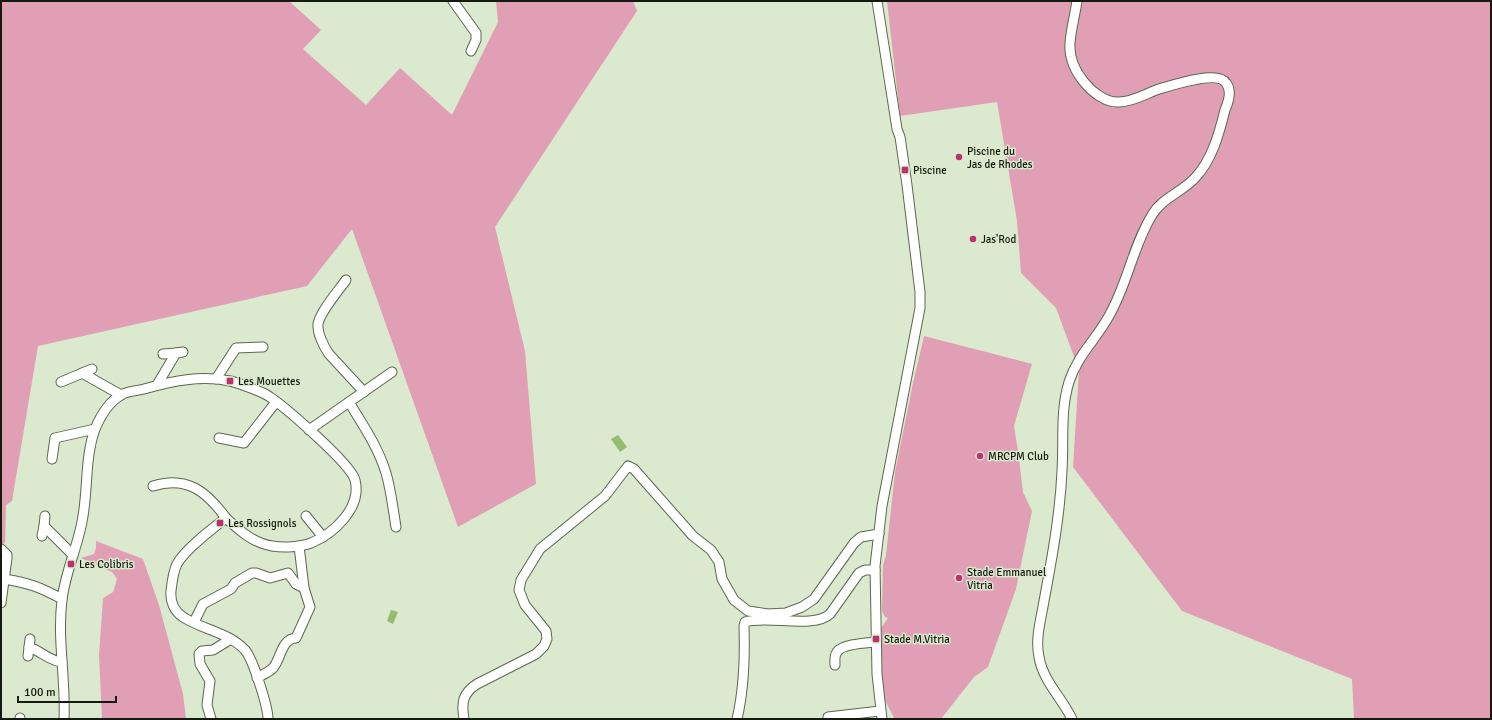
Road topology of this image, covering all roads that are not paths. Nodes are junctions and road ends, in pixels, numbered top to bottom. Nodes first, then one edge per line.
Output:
1 (453, 1) edge
2 (877, 1) edge
3 (1078, 1) edge
4 (470, 51) dead end
5 (346, 280) dead end
6 (264, 347) dead end
7 (163, 354) dead end
8 (92, 369) dead end
9 (392, 372) dead end
10 (82, 373) junction
11 (216, 379) junction
12 (61, 382) dead end
13 (157, 385) junction
14 (364, 392) junction
15 (121, 395) junction
16 (276, 402) junction
17 (349, 402) junction
18 (95, 429) junction
19 (309, 430) junction
20 (219, 438) dead end
21 (52, 459) dead end
22 (153, 486) dead end
23 (45, 516) dead end
24 (306, 516) dead end
25 (226, 518) junction
26 (44, 526) junction
27 (396, 527) dead end
28 (878, 534) junction
29 (42, 536) dead end
30 (323, 537) junction
31 (299, 546) junction
32 (1, 550) edge
33 (73, 555) junction
34 (7, 558) junction
35 (1, 566) edge
36 (875, 570) junction
37 (4, 579) junction
38 (304, 588) junction
39 (62, 599) junction
40 (1, 603) edge
41 (194, 622) junction
42 (230, 639) junction
43 (876, 642) junction
44 (29, 648) dead end
45 (62, 662) junction
46 (835, 665) dead end
47 (257, 678) junction
48 (881, 715) edge
49 (828, 716) dead end
50 (64, 719) edge
51 (211, 719) edge
52 (268, 719) edge
53 (464, 719) edge
54 (737, 719) edge
55 (1072, 719) edge

1 - 4 street
2 - 28 street
3 - 55 street
5 - 14 street
6 - 11 street
7 - 13 street
8 - 10 street
9 - 14 street
10 - 12 street
10 - 15 street
11 - 13 street
11 - 16 street
13 - 15 street
14 - 17 street
15 - 18 street
16 - 19 street
16 - 20 street
17 - 19 street
17 - 27 street
18 - 21 street
18 - 33 street
19 - 30 street
22 - 25 street
23 - 26 street
24 - 30 street
25 - 31 street
25 - 41 street
26 - 29 street
26 - 33 street
28 - 36 street
28 - 53 street
30 - 31 street
31 - 38 street
32 - 34 street
33 - 39 street
34 - 35 street
34 - 37 street
36 - 43 street
36 - 54 street
37 - 39 street
37 - 40 street
38 - 41 street
38 - 47 street
39 - 45 street
41 - 42 street
42 - 47 street
42 - 51 street
43 - 46 street
43 - 48 street
44 - 45 street
45 - 50 street
47 - 52 street
48 - 49 street

